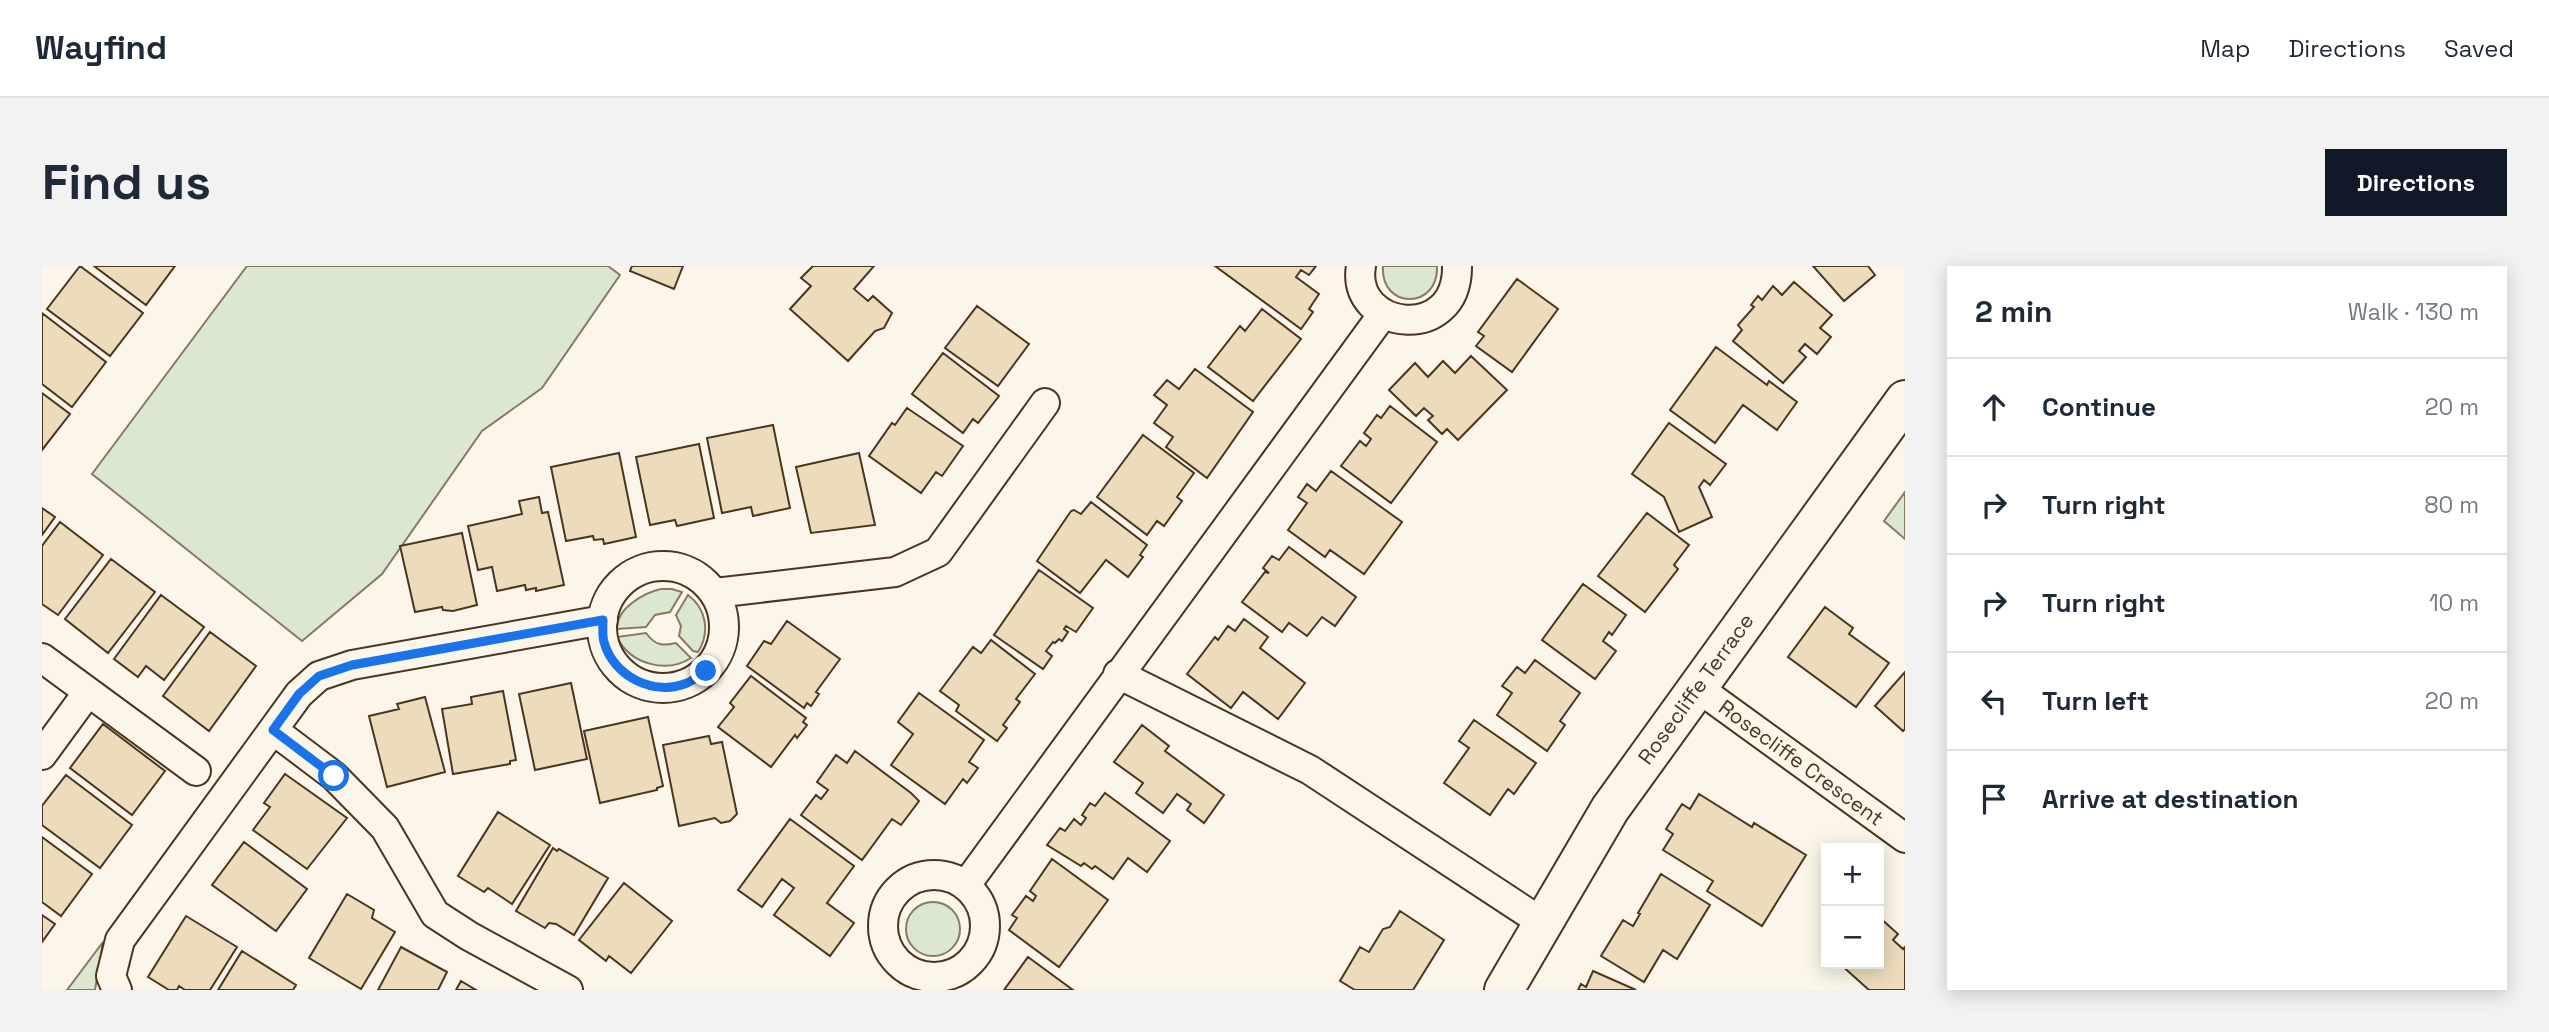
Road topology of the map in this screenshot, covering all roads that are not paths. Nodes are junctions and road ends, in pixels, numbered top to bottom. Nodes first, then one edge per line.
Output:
1 (1360, 266) edge
2 (1457, 266) edge
3 (1383, 314) junction
4 (1905, 400) edge
5 (1045, 403) dead end
6 (715, 593) junction
7 (603, 620) junction
8 (42, 658) edge
9 (1118, 674) junction
10 (1698, 688) junction
11 (88, 692) junction
12 (273, 730) junction
13 (42, 755) edge
14 (196, 771) dead end
15 (1905, 838) edge
16 (966, 885) dead end
17 (1543, 923) junction
18 (117, 990) edge
19 (568, 990) edge
20 (1504, 990) edge

1 - 3 street
2 - 3 street
3 - 9 street
4 - 10 street, Rosecliffe Terrace
5 - 6 street
6 - 7 street
6 - 7 street
7 - 12 street
8 - 11 street
9 - 16 street
9 - 17 street
10 - 15 street, Rosecliffe Crescent
10 - 17 street, Rosecliffe Terrace
11 - 13 street
11 - 14 street
12 - 18 street
12 - 19 street
17 - 20 street, Rosecliffe Terrace

